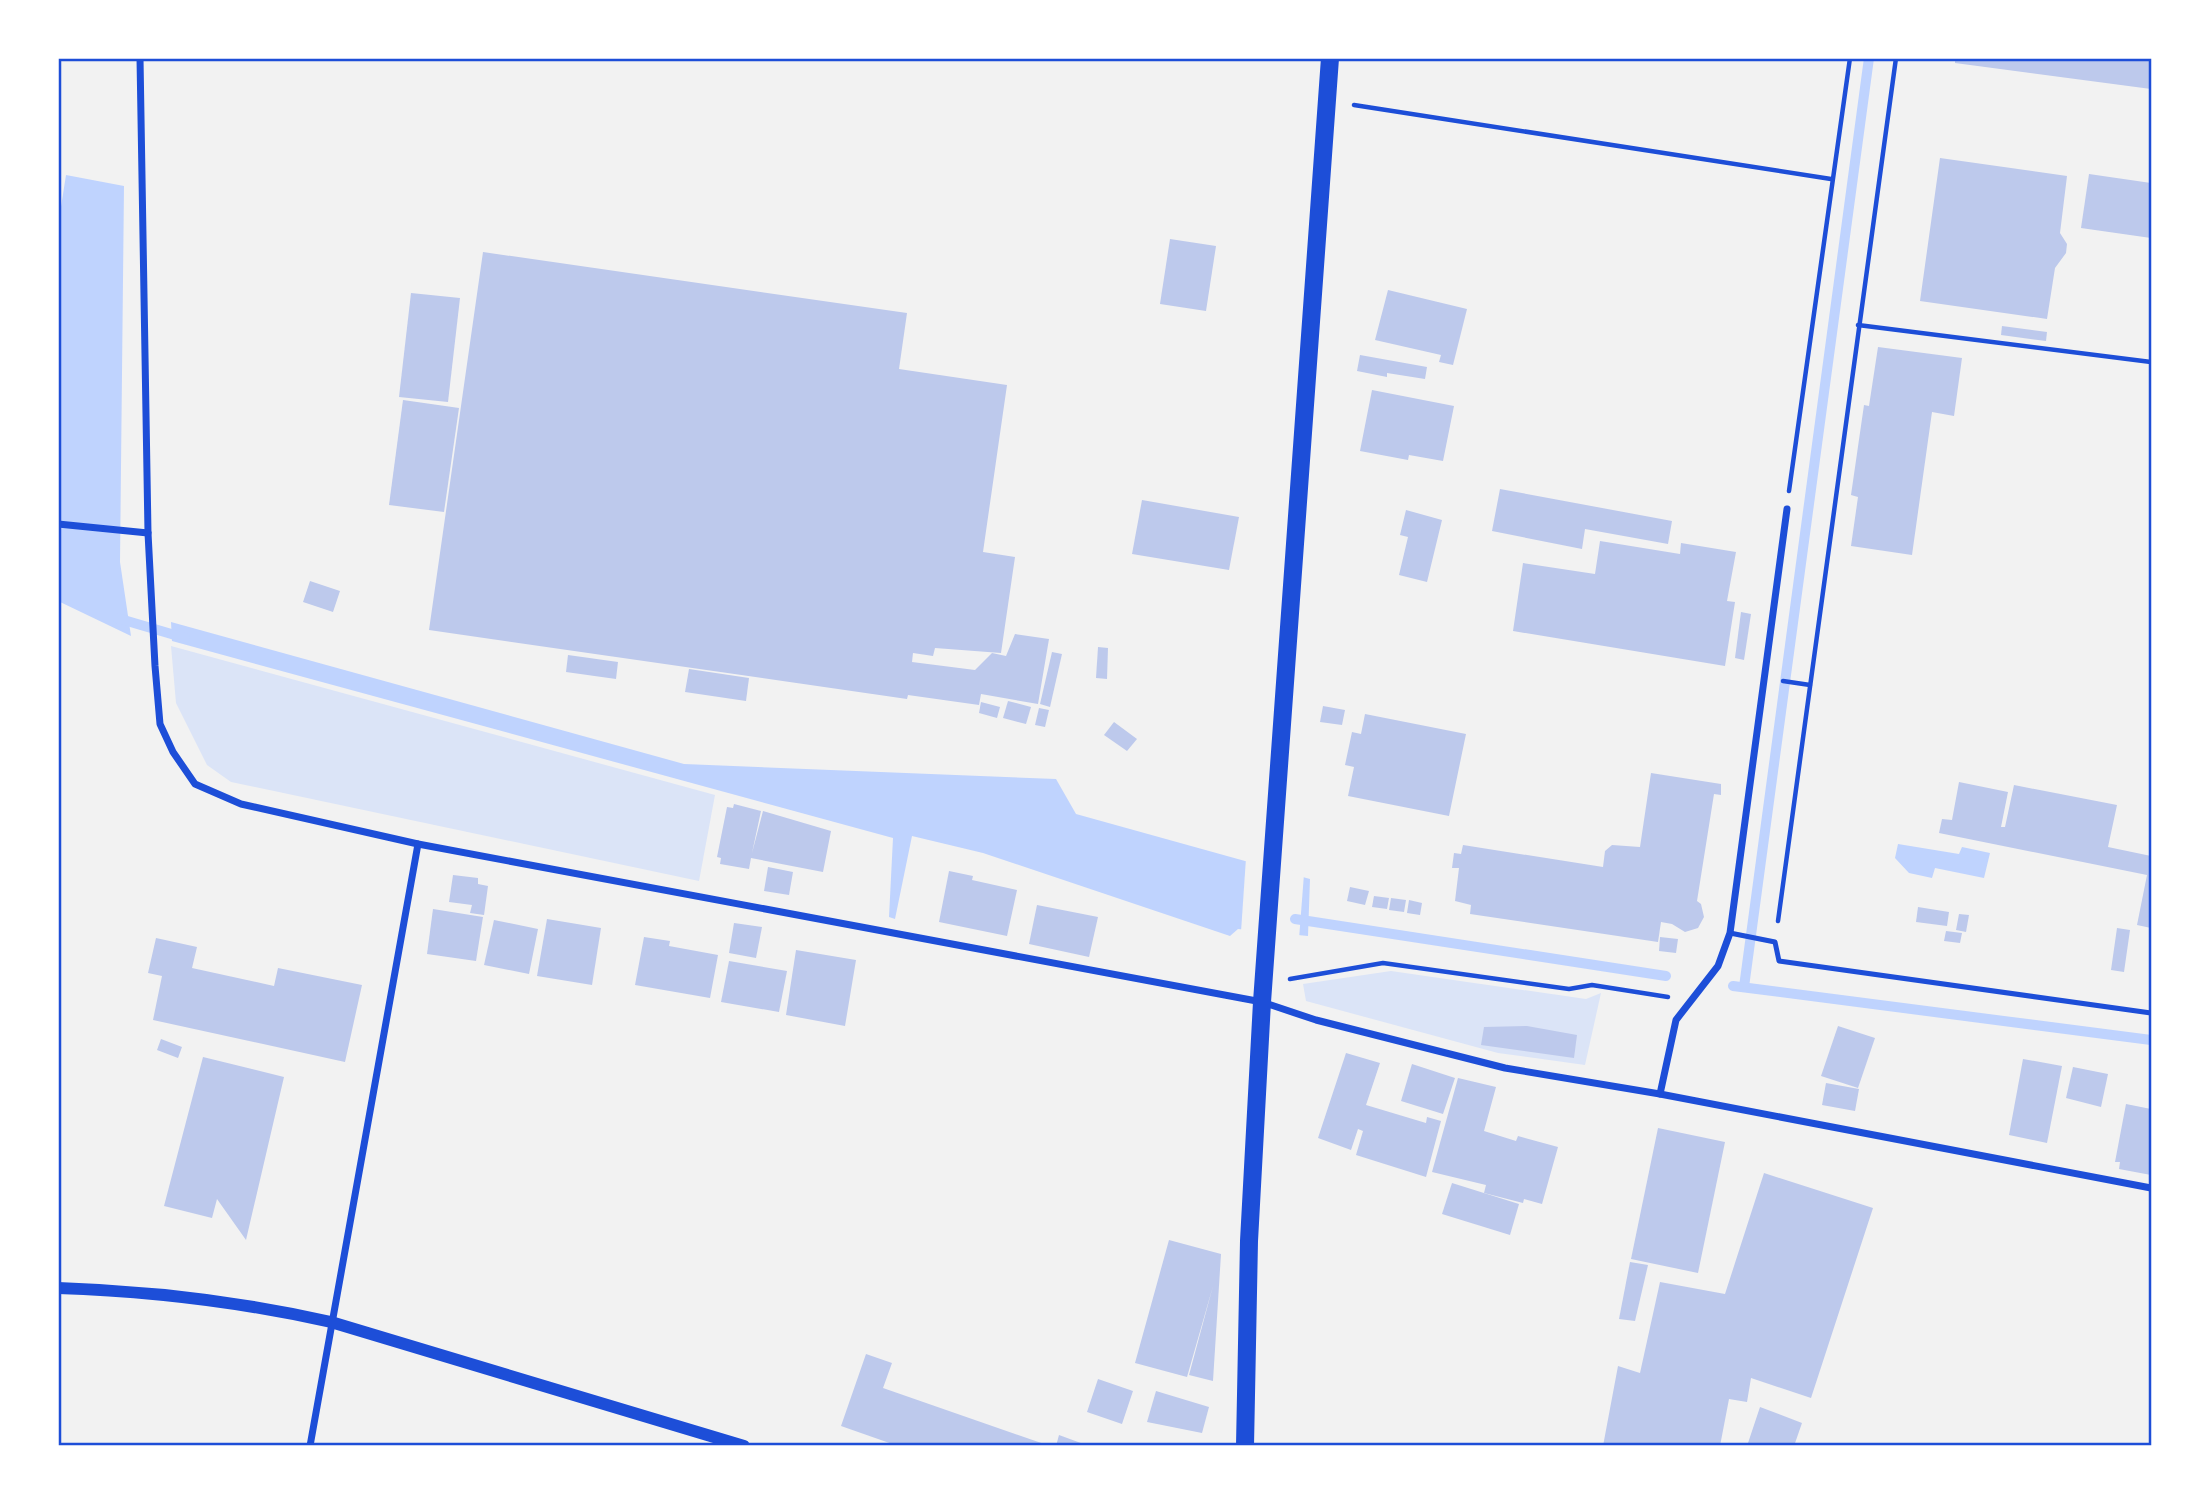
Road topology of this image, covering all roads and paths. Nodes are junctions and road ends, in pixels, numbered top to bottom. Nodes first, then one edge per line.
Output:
1 (140, 58) edge
2 (1330, 58) edge
3 (1850, 58) edge
4 (1896, 58) edge
5 (1327, 101) junction
6 (1831, 179) junction
7 (1858, 325) junction
8 (2151, 362) edge
9 (1787, 509) joint
10 (58, 524) edge
11 (148, 533) junction
12 (418, 844) junction
13 (1730, 933) junction
14 (1775, 943) junction
15 (1290, 979) dead end
16 (1690, 1001) junction
17 (1262, 1002) junction
18 (2151, 1013) edge
19 (1660, 1094) junction
20 (2151, 1188) edge
21 (58, 1288) edge
22 (331, 1322) junction
23 (310, 1446) edge
24 (744, 1446) edge
25 (1245, 1446) edge

1 - 11 street
2 - 5 main road
3 - 6 path
4 - 7 path
5 - 6 path
5 - 17 main road
6 - 9 path
7 - 8 path
7 - 14 path
9 - 13 street
10 - 11 street
11 - 12 street
12 - 17 street
12 - 22 street
13 - 14 lane
13 - 16 street
14 - 18 lane
15 - 16 path
16 - 19 street
17 - 19 street
17 - 25 main road
19 - 20 street
21 - 22 street
22 - 23 street
22 - 24 street

